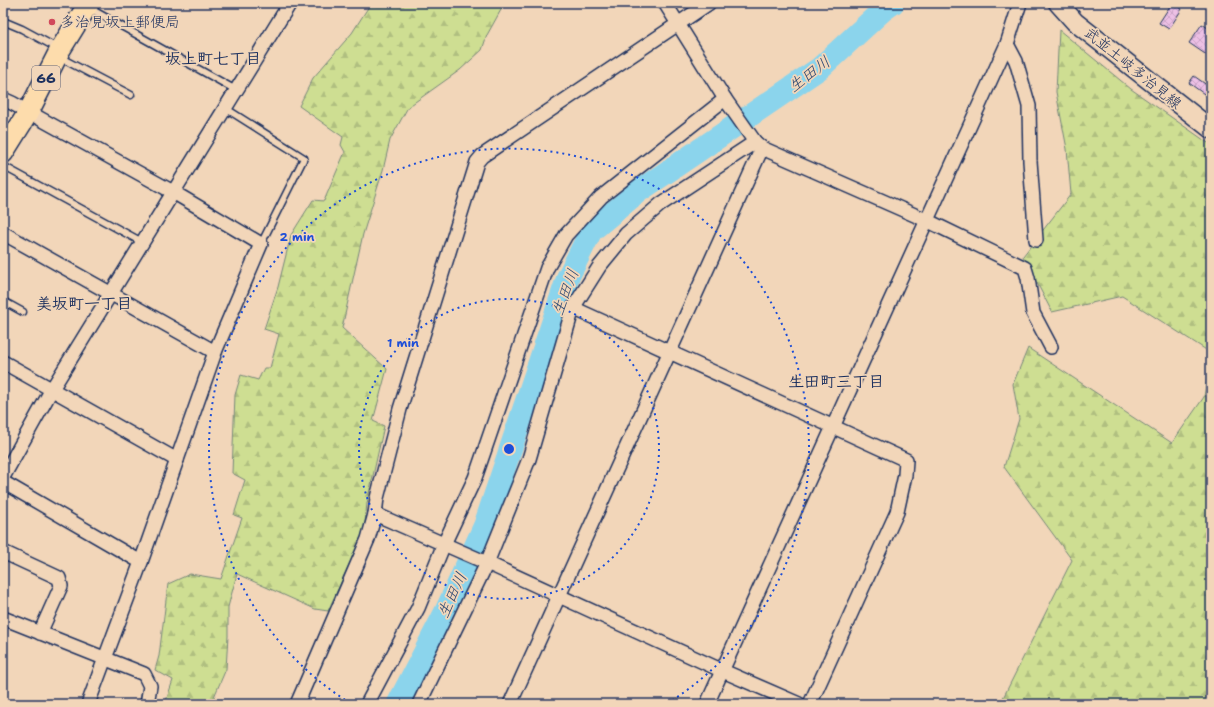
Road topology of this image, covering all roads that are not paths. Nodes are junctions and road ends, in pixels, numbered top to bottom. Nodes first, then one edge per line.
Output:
1 (290, 3) edge
2 (665, 3) edge
3 (709, 3) edge
4 (1020, 3) edge
5 (1058, 3) edge
6 (85, 4) edge
7 (3, 21) edge
8 (678, 24) junction
9 (1007, 44) junction
10 (59, 53) junction
11 (236, 90) junction
12 (131, 95) dead end
13 (3, 99) edge
14 (725, 99) junction
15 (225, 108) junction
16 (28, 113) junction
17 (1211, 129) edge
18 (759, 145) junction
19 (3, 153) edge
20 (3, 166) edge
21 (173, 192) junction
22 (926, 220) junction
23 (3, 234) edge
24 (1036, 240) dead end
25 (142, 242) junction
26 (261, 244) junction
27 (112, 294) junction
28 (3, 301) edge
29 (574, 308) junction
30 (23, 312) dead end
31 (1051, 347) dead end
32 (215, 352) junction
33 (670, 353) junction
34 (3, 362) edge
35 (52, 389) junction
36 (833, 426) junction
37 (177, 460) junction
38 (3, 477) edge
39 (3, 482) edge
40 (375, 514) junction
41 (444, 544) junction
42 (3, 552) edge
43 (141, 562) junction
44 (487, 562) junction
45 (559, 596) junction
46 (3, 618) edge
47 (40, 633) junction
48 (105, 659) junction
49 (723, 671) junction
50 (88, 704) edge
51 (148, 704) edge
52 (298, 704) edge
53 (367, 704) edge
54 (419, 704) edge
55 (510, 704) edge
56 (707, 704) edge
57 (799, 704) edge
58 (810, 704) edge

1 - 11 street
2 - 8 street
3 - 8 street
4 - 9 street
5 - 17 main road, 武並土岐多治見線
6 - 10 main road, 66
6 - 11 lane
7 - 10 lane
8 - 14 street
8 - 40 street
9 - 22 street
9 - 24 street
10 - 12 lane
10 - 16 main road, 66
11 - 15 street
13 - 16 street
14 - 18 street
14 - 41 street
15 - 21 street
15 - 26 lane
16 - 19 main road, 66
16 - 21 street
18 - 22 street
18 - 29 street
18 - 33 street
20 - 25 lane
21 - 25 street
21 - 26 street
22 - 31 street
22 - 36 street
23 - 27 street
25 - 27 street
26 - 32 street
27 - 32 street
27 - 35 street
28 - 30 lane
29 - 33 street
29 - 44 street
32 - 37 street
33 - 36 street
33 - 45 street
34 - 35 street
35 - 37 street
35 - 38 street
36 - 49 street
36 - 58 street
37 - 43 street
39 - 43 street
40 - 41 street
40 - 52 street
41 - 44 street
41 - 53 street
42 - 47 street
43 - 48 street
44 - 45 street
44 - 54 street
45 - 49 street
45 - 55 street
46 - 47 street
47 - 48 street
48 - 50 street
48 - 51 street
49 - 56 street
49 - 57 street

